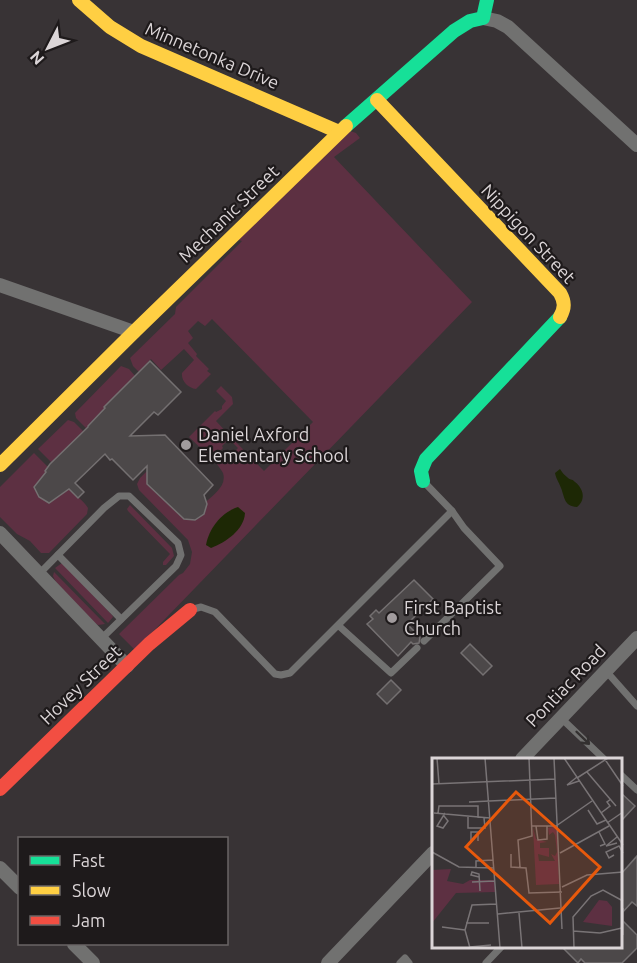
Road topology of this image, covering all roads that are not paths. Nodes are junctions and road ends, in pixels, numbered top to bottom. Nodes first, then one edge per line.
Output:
1 (79, 0) edge
2 (487, 0) edge
3 (483, 18) junction
4 (376, 100) junction
5 (339, 132) junction
6 (637, 145) edge
7 (0, 285) edge
8 (134, 332) junction
9 (0, 465) edge
10 (423, 481) joint
11 (452, 511) junction
12 (0, 533) edge
13 (58, 555) junction
14 (39, 574) junction
15 (190, 610) joint
16 (122, 619) junction
17 (339, 626) junction
18 (637, 638) edge
19 (101, 639) junction
20 (424, 641) dead end
21 (417, 648) dead end
22 (127, 666) junction
23 (606, 671) junction
24 (637, 706) edge
25 (561, 718) junction
26 (523, 758) edge
27 (603, 758) edge
28 (622, 775) edge
29 (0, 789) edge
30 (637, 790) edge
31 (432, 854) edge
32 (0, 868) edge
33 (18, 886) edge
34 (75, 945) edge
35 (500, 948) edge
36 (93, 963) edge
37 (328, 963) edge
38 (400, 963) edge
39 (409, 963) edge
40 (486, 963) edge

1 - 5 street, Minnetonka Drive
2 - 3 street
3 - 4 street, Mechanic Street
3 - 6 street
4 - 5 street, Mechanic Street
4 - 10 street, Nippigon Street
5 - 8 street, Mechanic Street
7 - 8 street
8 - 9 street, Mechanic Street
10 - 11 lane
11 - 17 lane
11 - 20 lane
12 - 14 street
13 - 14 lane
13 - 16 lane
13 - 16 lane
14 - 19 street
15 - 17 lane
15 - 22 street, Hovey Street
16 - 19 lane
17 - 21 lane
18 - 23 street, Pontiac Road
19 - 22 street
22 - 29 street, Hovey Street
23 - 24 lane
23 - 25 street, Pontiac Road
25 - 26 street, Pontiac Road
25 -> 27 lane
28 - 30 lane
31 - 37 street
32 - 33 street
34 - 36 street
35 - 40 lane
38 - 39 lane

